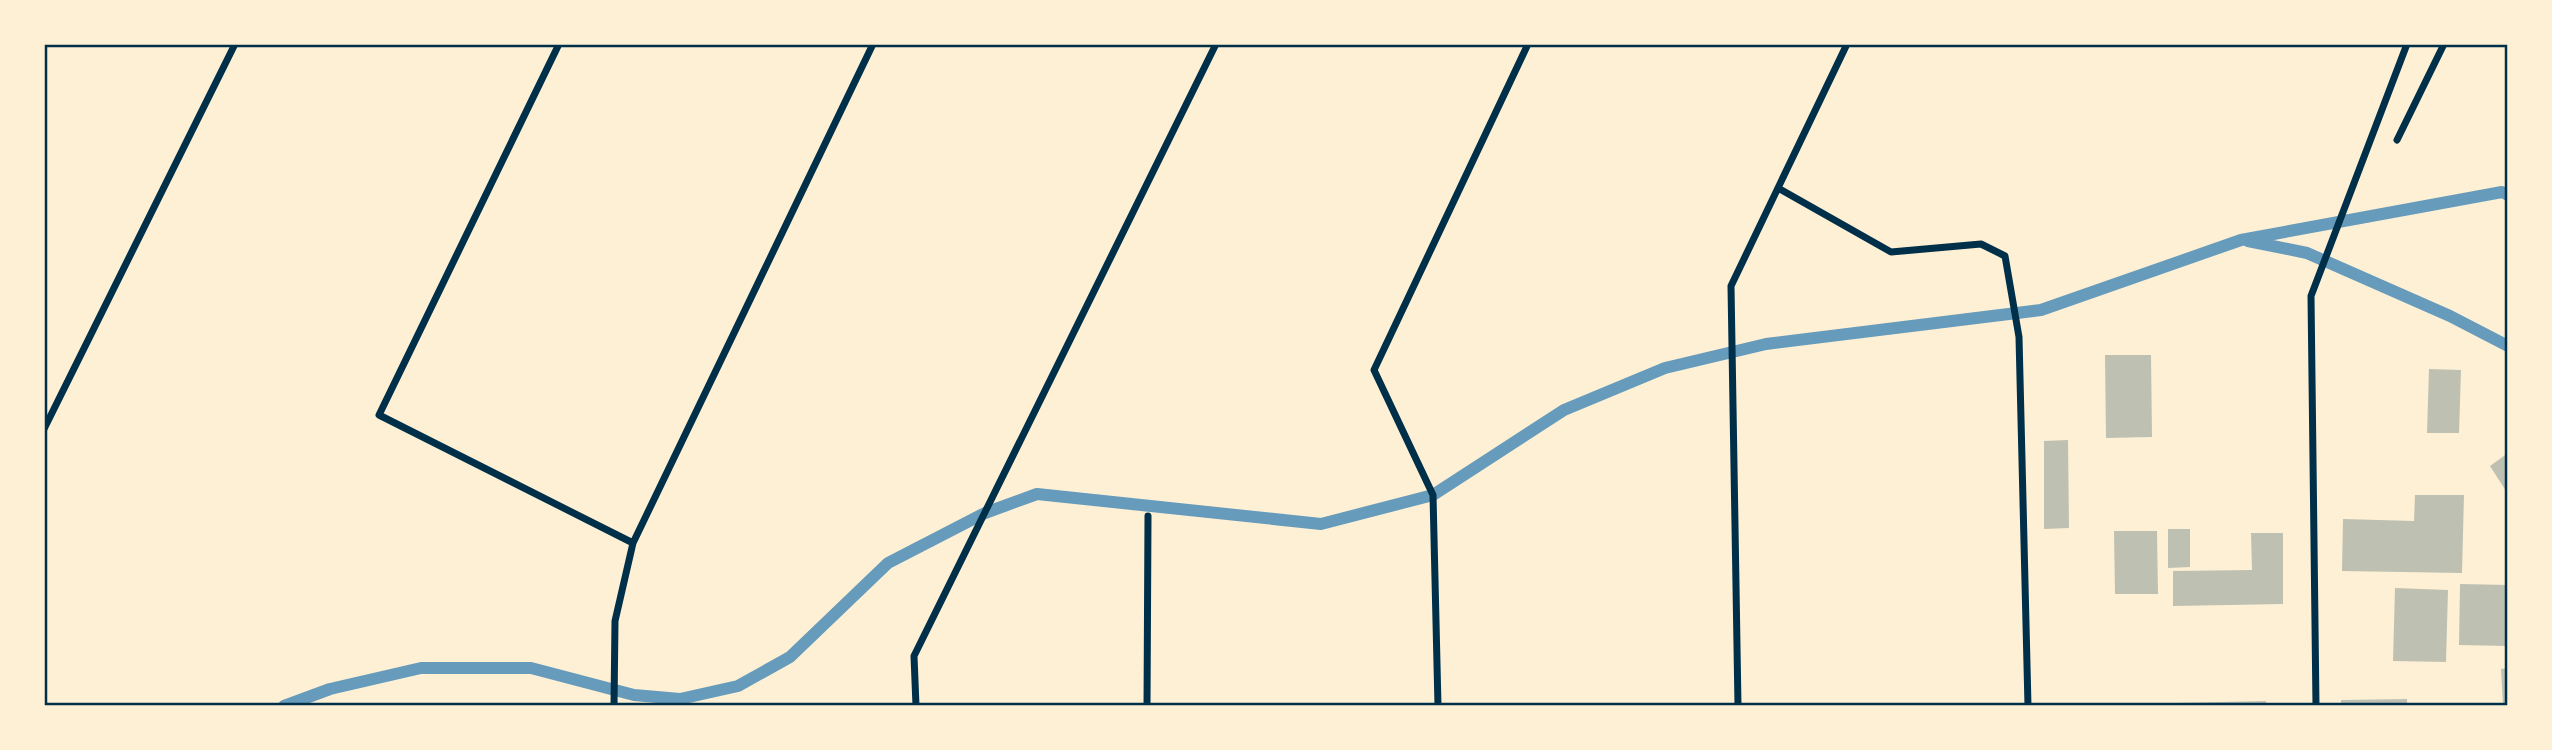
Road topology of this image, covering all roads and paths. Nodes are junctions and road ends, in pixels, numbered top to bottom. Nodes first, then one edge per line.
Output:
1 (235, 44) edge
2 (559, 44) edge
3 (873, 44) edge
4 (1216, 44) edge
5 (1528, 44) edge
6 (1847, 44) edge
7 (2407, 44) edge
8 (2444, 44) edge
9 (2397, 140) dead end
10 (1778, 187) junction
11 (44, 429) edge
12 (1148, 516) dead end
13 (634, 543) junction
14 (614, 706) edge
15 (916, 706) edge
16 (1147, 706) edge
17 (1438, 706) edge
18 (1738, 706) edge
19 (2028, 706) edge
20 (2316, 706) edge

1 - 11 street
2 - 13 street
3 - 13 street
4 - 15 street
5 - 17 street
6 - 10 street
7 - 20 street
8 - 9 street
10 - 18 street
10 - 19 street
12 - 16 street
13 - 14 street

